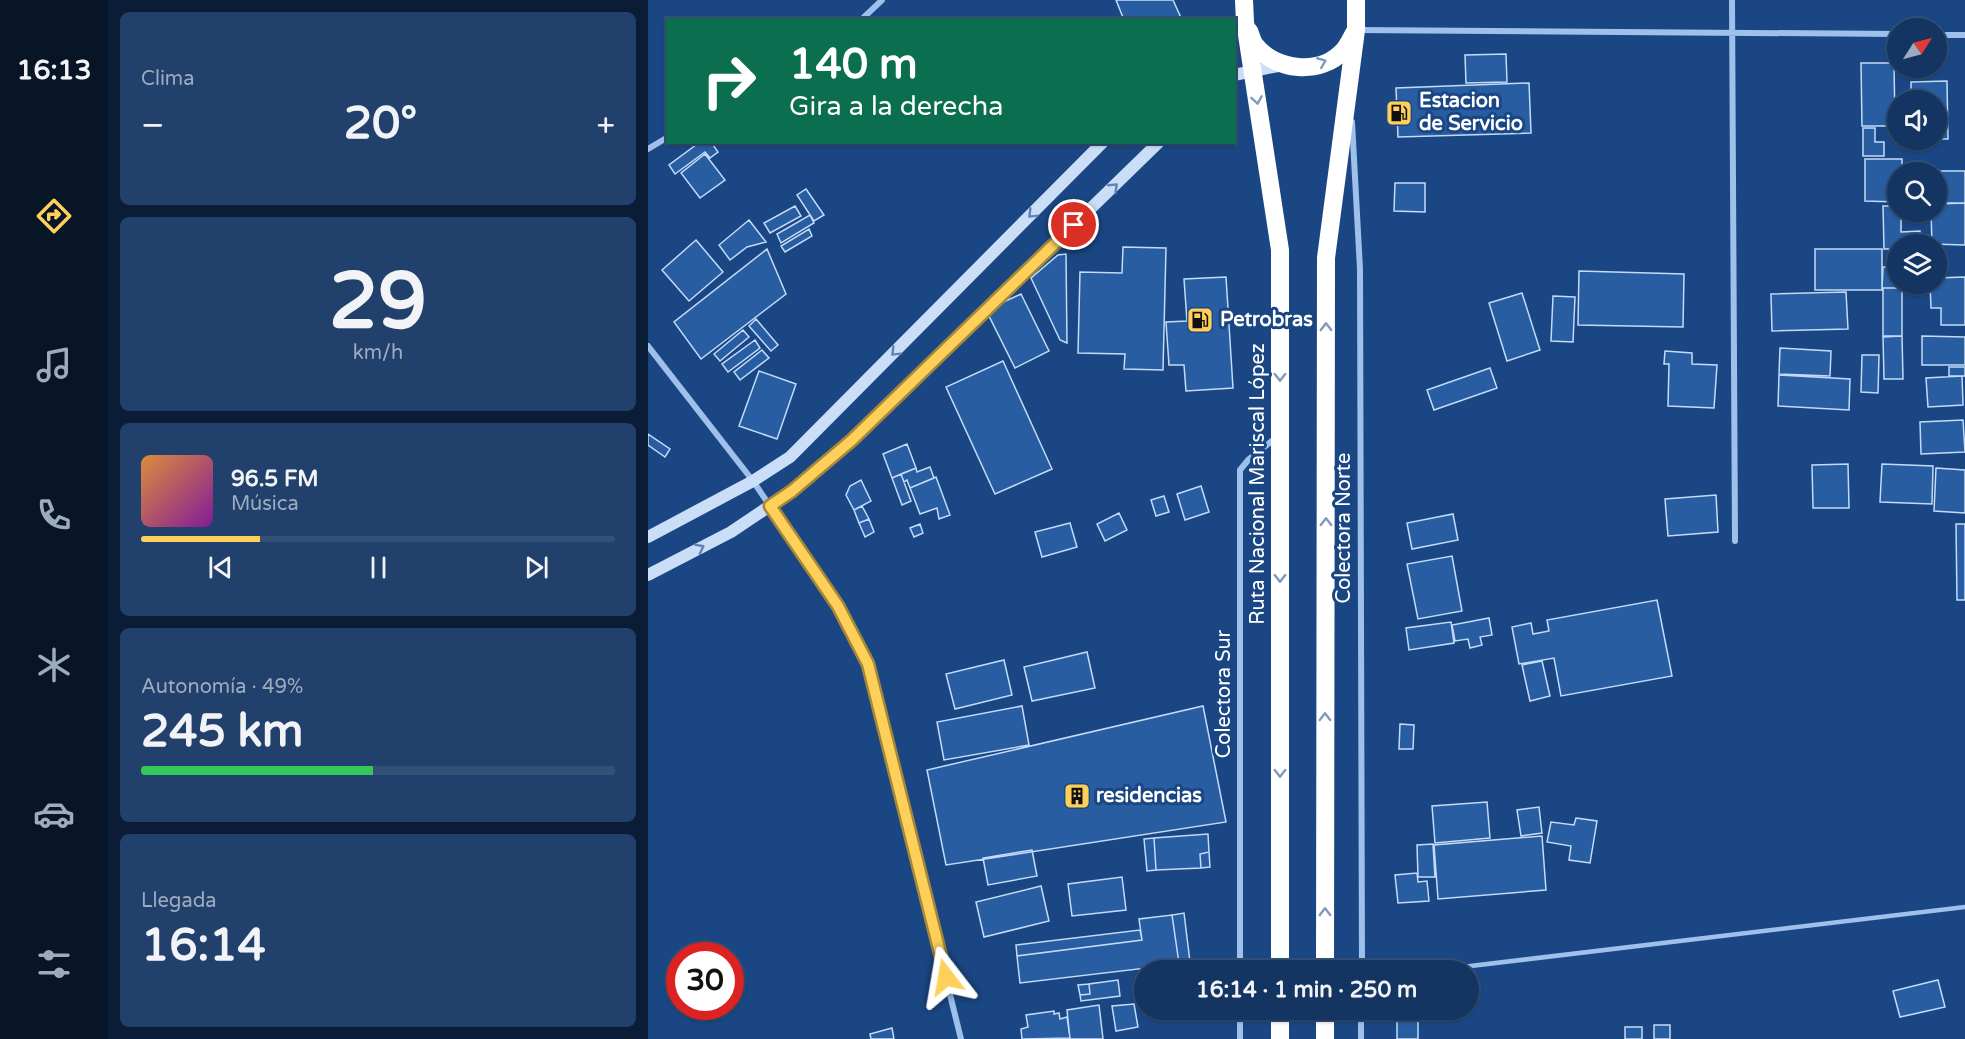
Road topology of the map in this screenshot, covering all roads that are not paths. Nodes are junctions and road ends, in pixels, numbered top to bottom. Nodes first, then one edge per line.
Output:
1 (882, 0) edge
2 (1244, 0) edge
3 (1356, 0) edge
4 (1732, 0) edge
5 (863, 18) edge
6 (1240, 25) edge
7 (1356, 30) junction
8 (1732, 32) junction
9 (1887, 34) edge
10 (1947, 35) edge
11 (1965, 35) edge
12 (1287, 65) junction
13 (1253, 71) junction
14 (1236, 75) edge
15 (1350, 85) junction
16 (666, 138) edge
17 (1101, 144) edge
18 (1157, 144) edge
19 (648, 149) edge
20 (648, 346) edge
21 (1280, 435) junction
22 (753, 481) junction
23 (770, 506) junction
24 (648, 537) edge
25 (1735, 541) dead end
26 (648, 576) edge
27 (1965, 907) edge
28 (1240, 960) edge
29 (1280, 960) edge
30 (1325, 960) edge
31 (1362, 960) edge
32 (1479, 965) edge
33 (1240, 1020) edge
34 (1280, 1020) edge
35 (1325, 1020) edge
36 (1361, 1020) edge
37 (962, 1039) edge
38 (1240, 1039) edge
39 (1280, 1039) edge
40 (1325, 1039) edge
41 (1361, 1039) edge

1 - 5 street
2 - 6 highway, Ruta Nacional Mariscal López
3 - 7 highway
4 - 8 street
6 - 12 highway
6 - 13 highway, Ruta Nacional Mariscal López
7 - 8 street
12 -> 7 highway
7 - 15 highway
8 - 9 street
8 - 25 street
10 - 11 street
12 - 13 main road
13 - 14 main road
13 -> 21 highway, Ruta Nacional Mariscal López
30 -> 15 highway
15 - 31 street, Colectora Norte
16 - 19 street
17 -> 22 main road
23 -> 18 main road
20 - 22 street
21 - 28 street, Colectora Sur
21 -> 29 highway, Ruta Nacional Mariscal López
22 - 23 street
22 - 24 main road
26 -> 23 main road
23 - 37 street
27 - 32 lane
33 - 38 street
34 - 39 highway
35 - 40 highway
36 - 41 street

